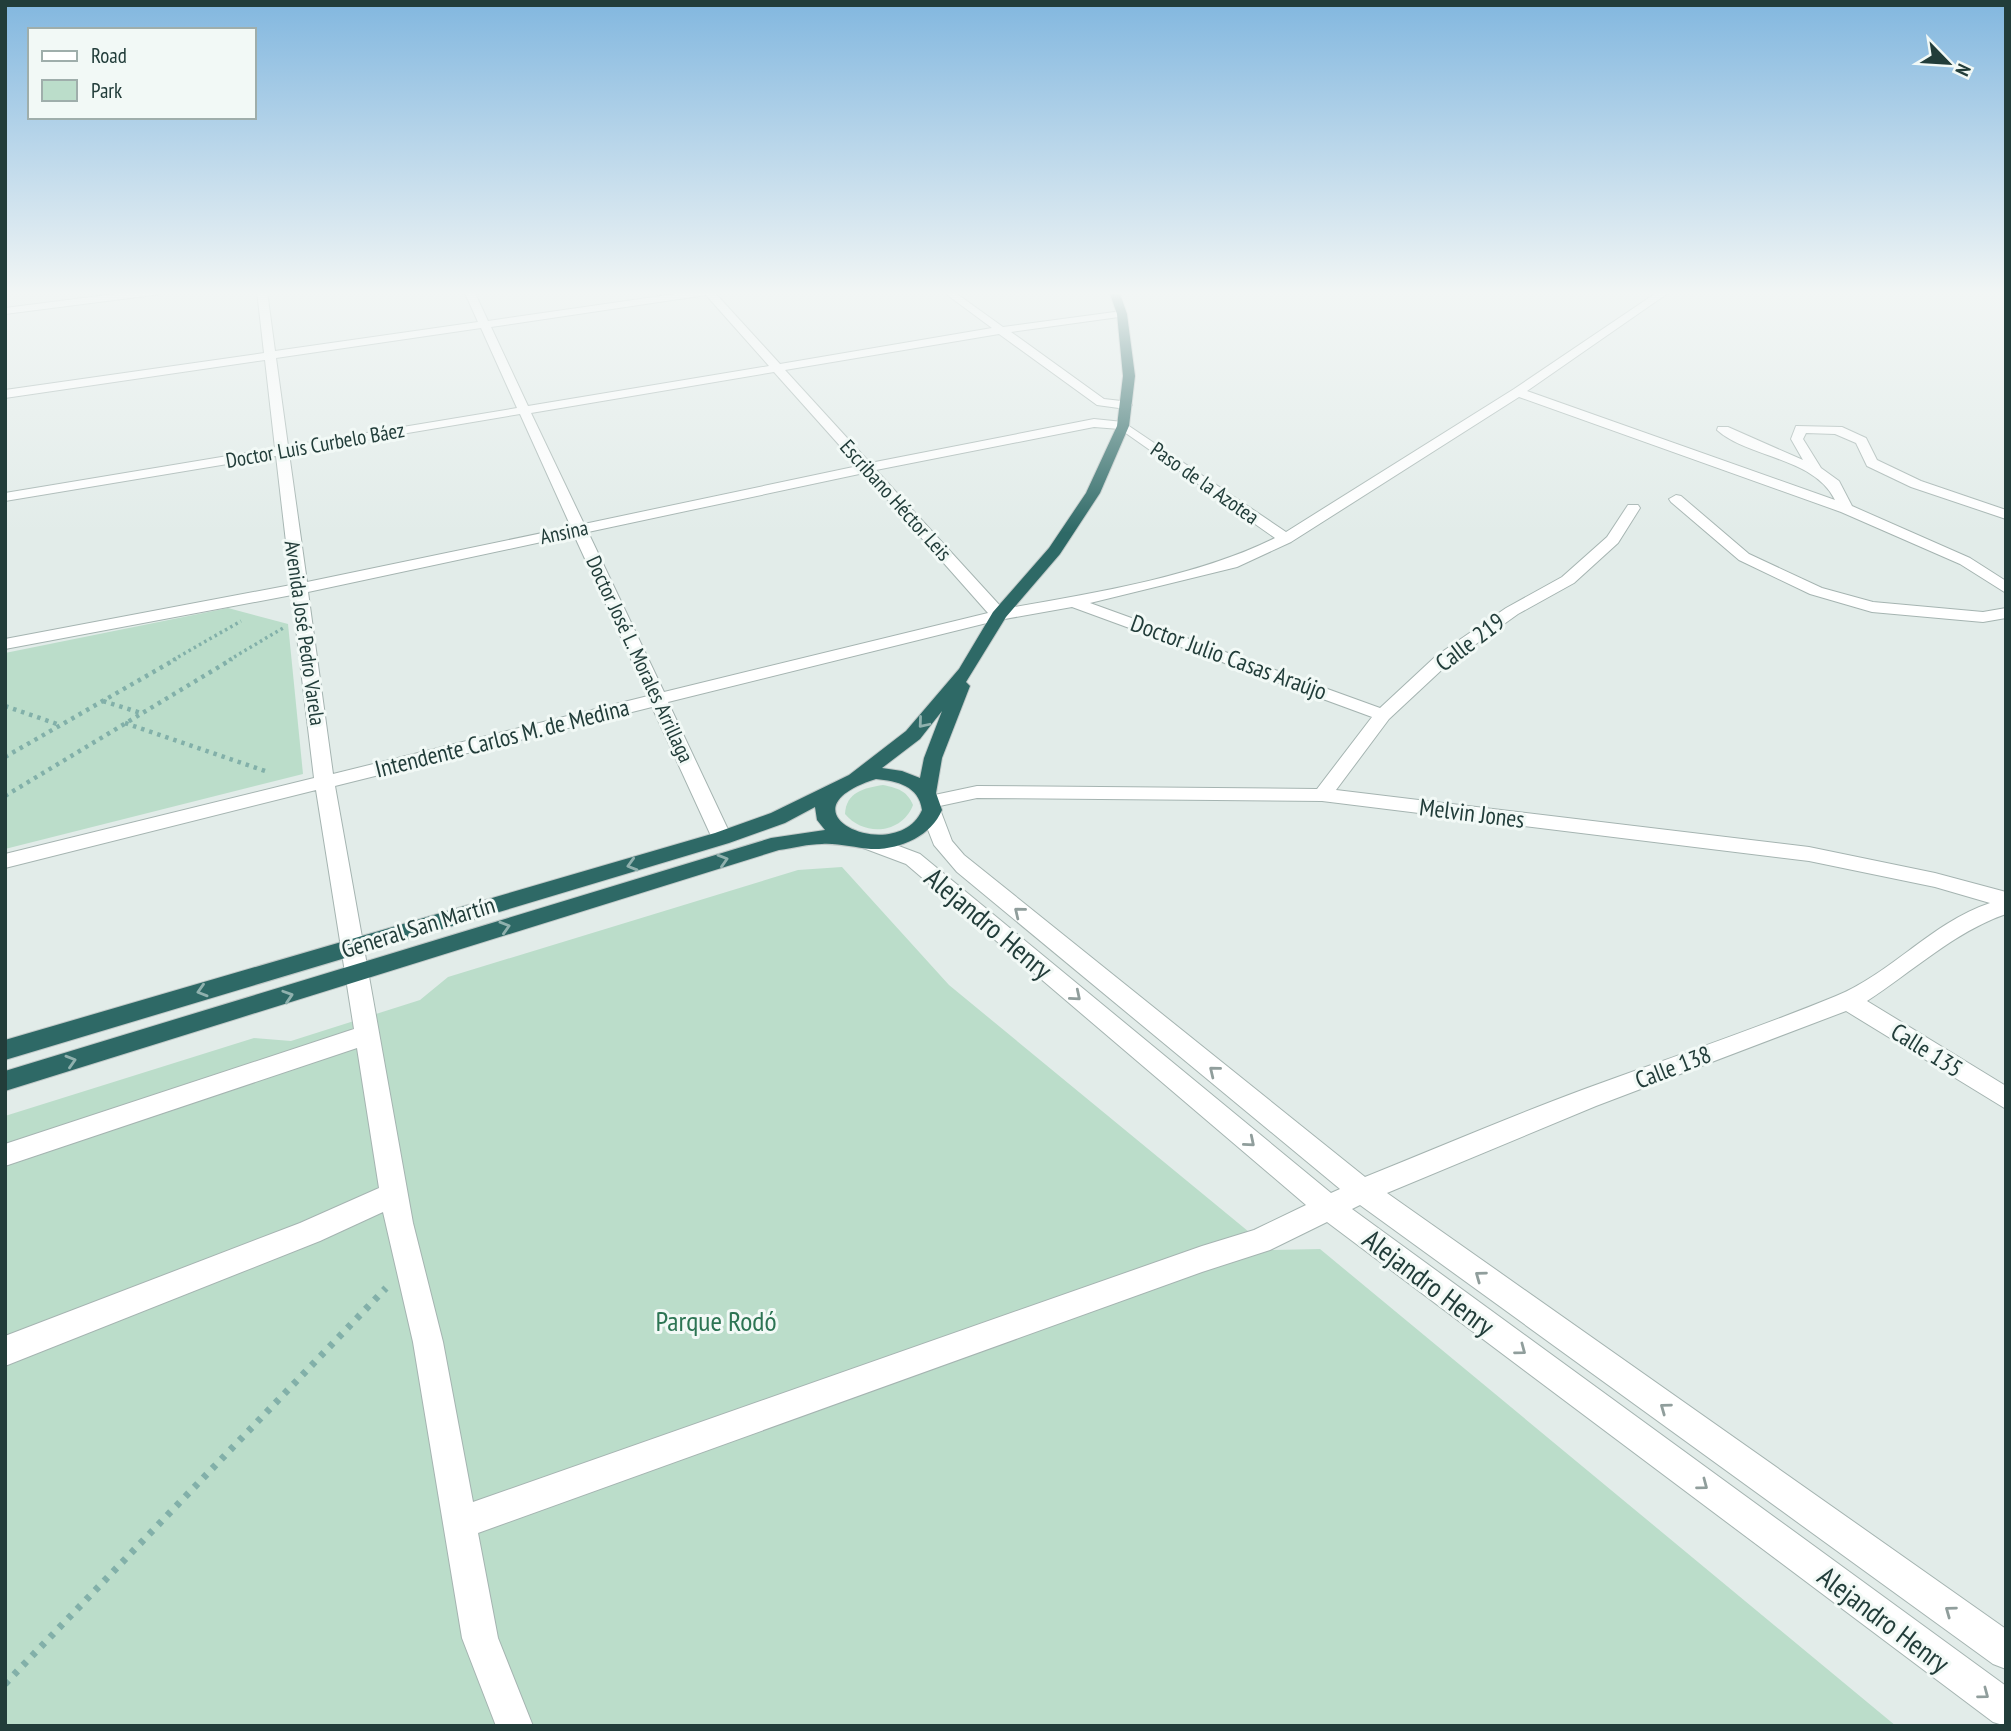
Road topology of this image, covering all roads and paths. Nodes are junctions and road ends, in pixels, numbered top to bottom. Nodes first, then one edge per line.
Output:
1 (157, 372) edge
2 (273, 372) edge
3 (506, 372) edge
4 (754, 372) edge
5 (780, 372) edge
6 (1059, 372) edge
7 (1129, 372) edge
8 (1547, 372) edge
9 (1518, 392) junction
10 (5, 394) edge
11 (1125, 405) junction
12 (522, 410) junction
13 (1123, 426) junction
14 (1723, 430) dead end
15 (281, 451) junction
16 (867, 468) junction
17 (1816, 471) junction
18 (5, 498) edge
19 (1676, 499) dead end
20 (1633, 508) dead end
21 (1846, 509) junction
22 (2006, 514) edge
23 (580, 529) junction
24 (1286, 539) junction
25 (2006, 588) edge
26 (298, 589) junction
27 (1073, 602) junction
28 (2006, 613) edge
29 (252, 615) dead end
30 (999, 615) junction
31 (302, 616) junction
32 (5, 644) edge
33 (966, 671) junction
34 (658, 699) junction
35 (103, 701) junction
36 (5, 706) edge
37 (142, 713) junction
38 (1383, 715) junction
39 (125, 723) junction
40 (61, 726) junction
41 (5, 757) edge
42 (274, 773) dead end
43 (858, 776) junction
44 (324, 781) junction
45 (833, 790) junction
46 (1322, 795) junction
47 (5, 796) edge
48 (930, 801) junction
49 (722, 838) junction
50 (857, 840) junction
51 (5, 861) edge
52 (2006, 900) edge
53 (2006, 906) edge
54 (353, 960) junction
55 (1848, 1000) junction
56 (366, 1035) junction
57 (5, 1050) edge
58 (5, 1081) edge
59 (2006, 1099) edge
60 (5, 1155) edge
61 (1362, 1191) junction
62 (394, 1195) junction
63 (1328, 1207) junction
64 (409, 1265) junction
65 (5, 1351) edge
66 (461, 1523) junction
67 (2006, 1651) edge
68 (5, 1684) edge
69 (2006, 1709) edge
70 (515, 1726) edge

1 - 10 street
2 - 15 street, Avenida José Pedro Varela
3 - 12 street, Doctor José L. Morales Arrillaga
4 - 12 street, Doctor Luis Curbelo Báez
5 - 16 street, Escribano Héctor Leis
6 - 11 street
7 - 11 highway
8 - 9 street, Intendente Carlos M. de Medina
9 - 21 street
9 - 24 street, Intendente Carlos M. de Medina
11 - 13 highway
12 - 15 street, Doctor Luis Curbelo Báez
12 - 23 street, Doctor José L. Morales Arrillaga
13 - 16 street, Ansina
13 - 24 street, Paso de la Azotea
13 - 30 highway
14 - 17 street
15 - 18 street, Doctor Luis Curbelo Báez
15 - 26 street, Avenida José Pedro Varela
16 - 23 street, Ansina
16 - 30 street, Escribano Héctor Leis
17 - 21 street
17 - 22 street
19 - 28 street
20 - 38 street, Calle 219
21 - 25 street
23 - 26 street, Ansina
23 - 34 street, Doctor José L. Morales Arrillaga
24 - 27 street, Intendente Carlos M. de Medina
26 - 31 street, Avenida José Pedro Varela
26 - 32 street, Ansina
27 - 30 street, Intendente Carlos M. de Medina
27 - 38 street, Doctor Julio Casas Araújo
29 - 35 path
30 - 33 highway
30 - 34 street, Intendente Carlos M. de Medina
31 - 37 path
31 - 44 street, Avenida José Pedro Varela
33 -> 43 highway
33 - 48 highway
34 - 44 street, Intendente Carlos M. de Medina
34 - 49 street, Doctor José L. Morales Arrillaga
35 - 37 path
35 - 40 path
36 - 40 path
37 - 39 path
38 - 46 street, Calle 219
39 - 42 path
39 - 47 path
40 - 41 path
43 - 45 highway
43 - 48 highway
44 - 51 street, Intendente Carlos M. de Medina
44 - 54 street, Avenida José Pedro Varela
45 - 49 highway, General San Martín
45 - 50 highway
46 - 48 street, Melvin Jones
46 - 52 street, Melvin Jones
48 - 50 highway
61 -> 48 street, Alejandro Henry
49 -> 54 highway, General San Martín
54 -> 50 highway, General San Martín
50 -> 63 street, Alejandro Henry
53 - 55 street, Calle 138
54 - 56 street, Avenida José Pedro Varela
54 -> 57 highway, General San Martín
58 -> 54 highway, General San Martín
55 - 59 street, Calle 135
55 - 61 street, Calle 138
56 - 60 street
56 - 62 street, Avenida José Pedro Varela
61 - 63 street, Calle 138
67 -> 61 street, Alejandro Henry
62 - 64 street, Avenida José Pedro Varela
62 - 65 street
63 - 66 street, Calle 138
63 -> 69 street, Alejandro Henry
64 - 66 street, Avenida José Pedro Varela
64 - 68 path
66 - 70 street, Avenida José Pedro Varela

